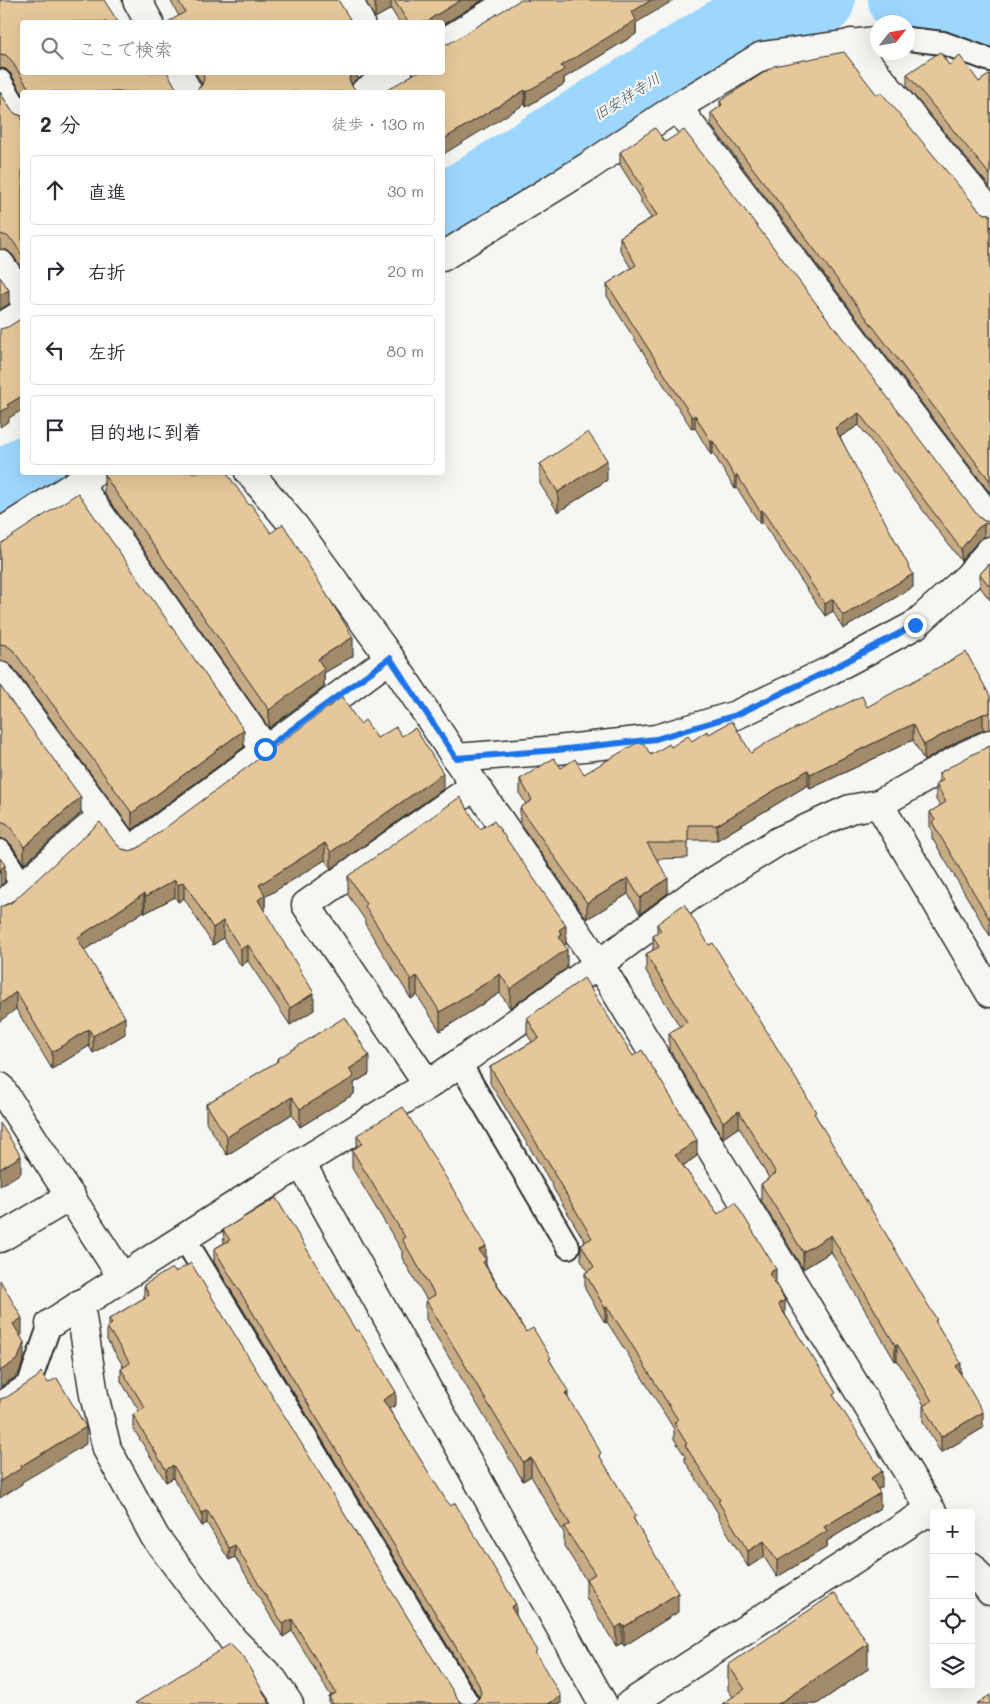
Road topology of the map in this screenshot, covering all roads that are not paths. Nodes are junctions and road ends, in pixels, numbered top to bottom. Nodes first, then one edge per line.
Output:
1 (137, 0) edge
2 (348, 0) edge
3 (513, 0) edge
4 (148, 20) edge
5 (359, 20) edge
6 (915, 40) edge
7 (867, 41) edge
8 (445, 42) edge
9 (990, 60) edge
10 (179, 75) edge
11 (390, 75) edge
12 (0, 81) edge
13 (187, 90) edge
14 (368, 90) edge
15 (677, 106) junction
16 (20, 114) edge
17 (990, 212) edge
18 (445, 255) edge
19 (0, 264) edge
20 (20, 293) edge
21 (20, 315) edge
22 (0, 328) edge
23 (252, 475) edge
24 (87, 478) edge
25 (990, 519) edge
26 (0, 533) edge
27 (990, 551) edge
28 (390, 658) junction
29 (0, 676) edge
30 (990, 744) edge
31 (265, 749) junction
32 (456, 758) junction
33 (475, 786) junction
34 (878, 804) junction
35 (102, 816) junction
36 (0, 851) edge
37 (23, 886) junction
38 (0, 908) edge
39 (599, 964) junction
40 (990, 993) edge
41 (459, 1062) junction
42 (428, 1085) junction
43 (0, 1087) edge
44 (301, 1163) junction
45 (71, 1196) junction
46 (0, 1238) edge
47 (184, 1238) junction
48 (568, 1247) dead end
49 (122, 1277) junction
50 (80, 1304) junction
51 (50, 1324) joint
52 (0, 1403) edge
53 (930, 1510) edge
54 (930, 1514) edge
55 (975, 1571) edge
56 (989, 1588) edge
57 (289, 1704) edge
58 (468, 1704) edge
59 (603, 1704) edge
60 (630, 1704) edge

1 - 4 street
2 - 5 street
3 - 8 street
6 - 9 lane
7 - 15 street
7 - 17 street
10 - 13 street
11 - 14 street
12 - 16 lane
15 - 18 street
15 - 25 street
19 - 20 street
21 - 22 street
23 - 28 street
24 - 26 street
24 - 31 street
27 - 32 street
28 - 31 street
28 - 32 street
29 - 35 street
30 - 34 street
31 - 35 street
32 - 33 street
33 - 39 street
33 - 42 street
34 - 39 street
34 - 40 street
35 - 37 street
36 - 37 lane
37 - 38 street
39 - 41 street
39 - 53 street
41 - 42 street
41 - 48 lane
42 - 44 street
43 - 45 street
44 - 47 street
44 - 59 street
45 - 46 street
45 - 49 street
47 - 49 street
47 - 58 lane
49 - 50 street
50 - 51 street
50 - 57 street
51 - 52 lane
54 - 60 street
55 - 56 street

